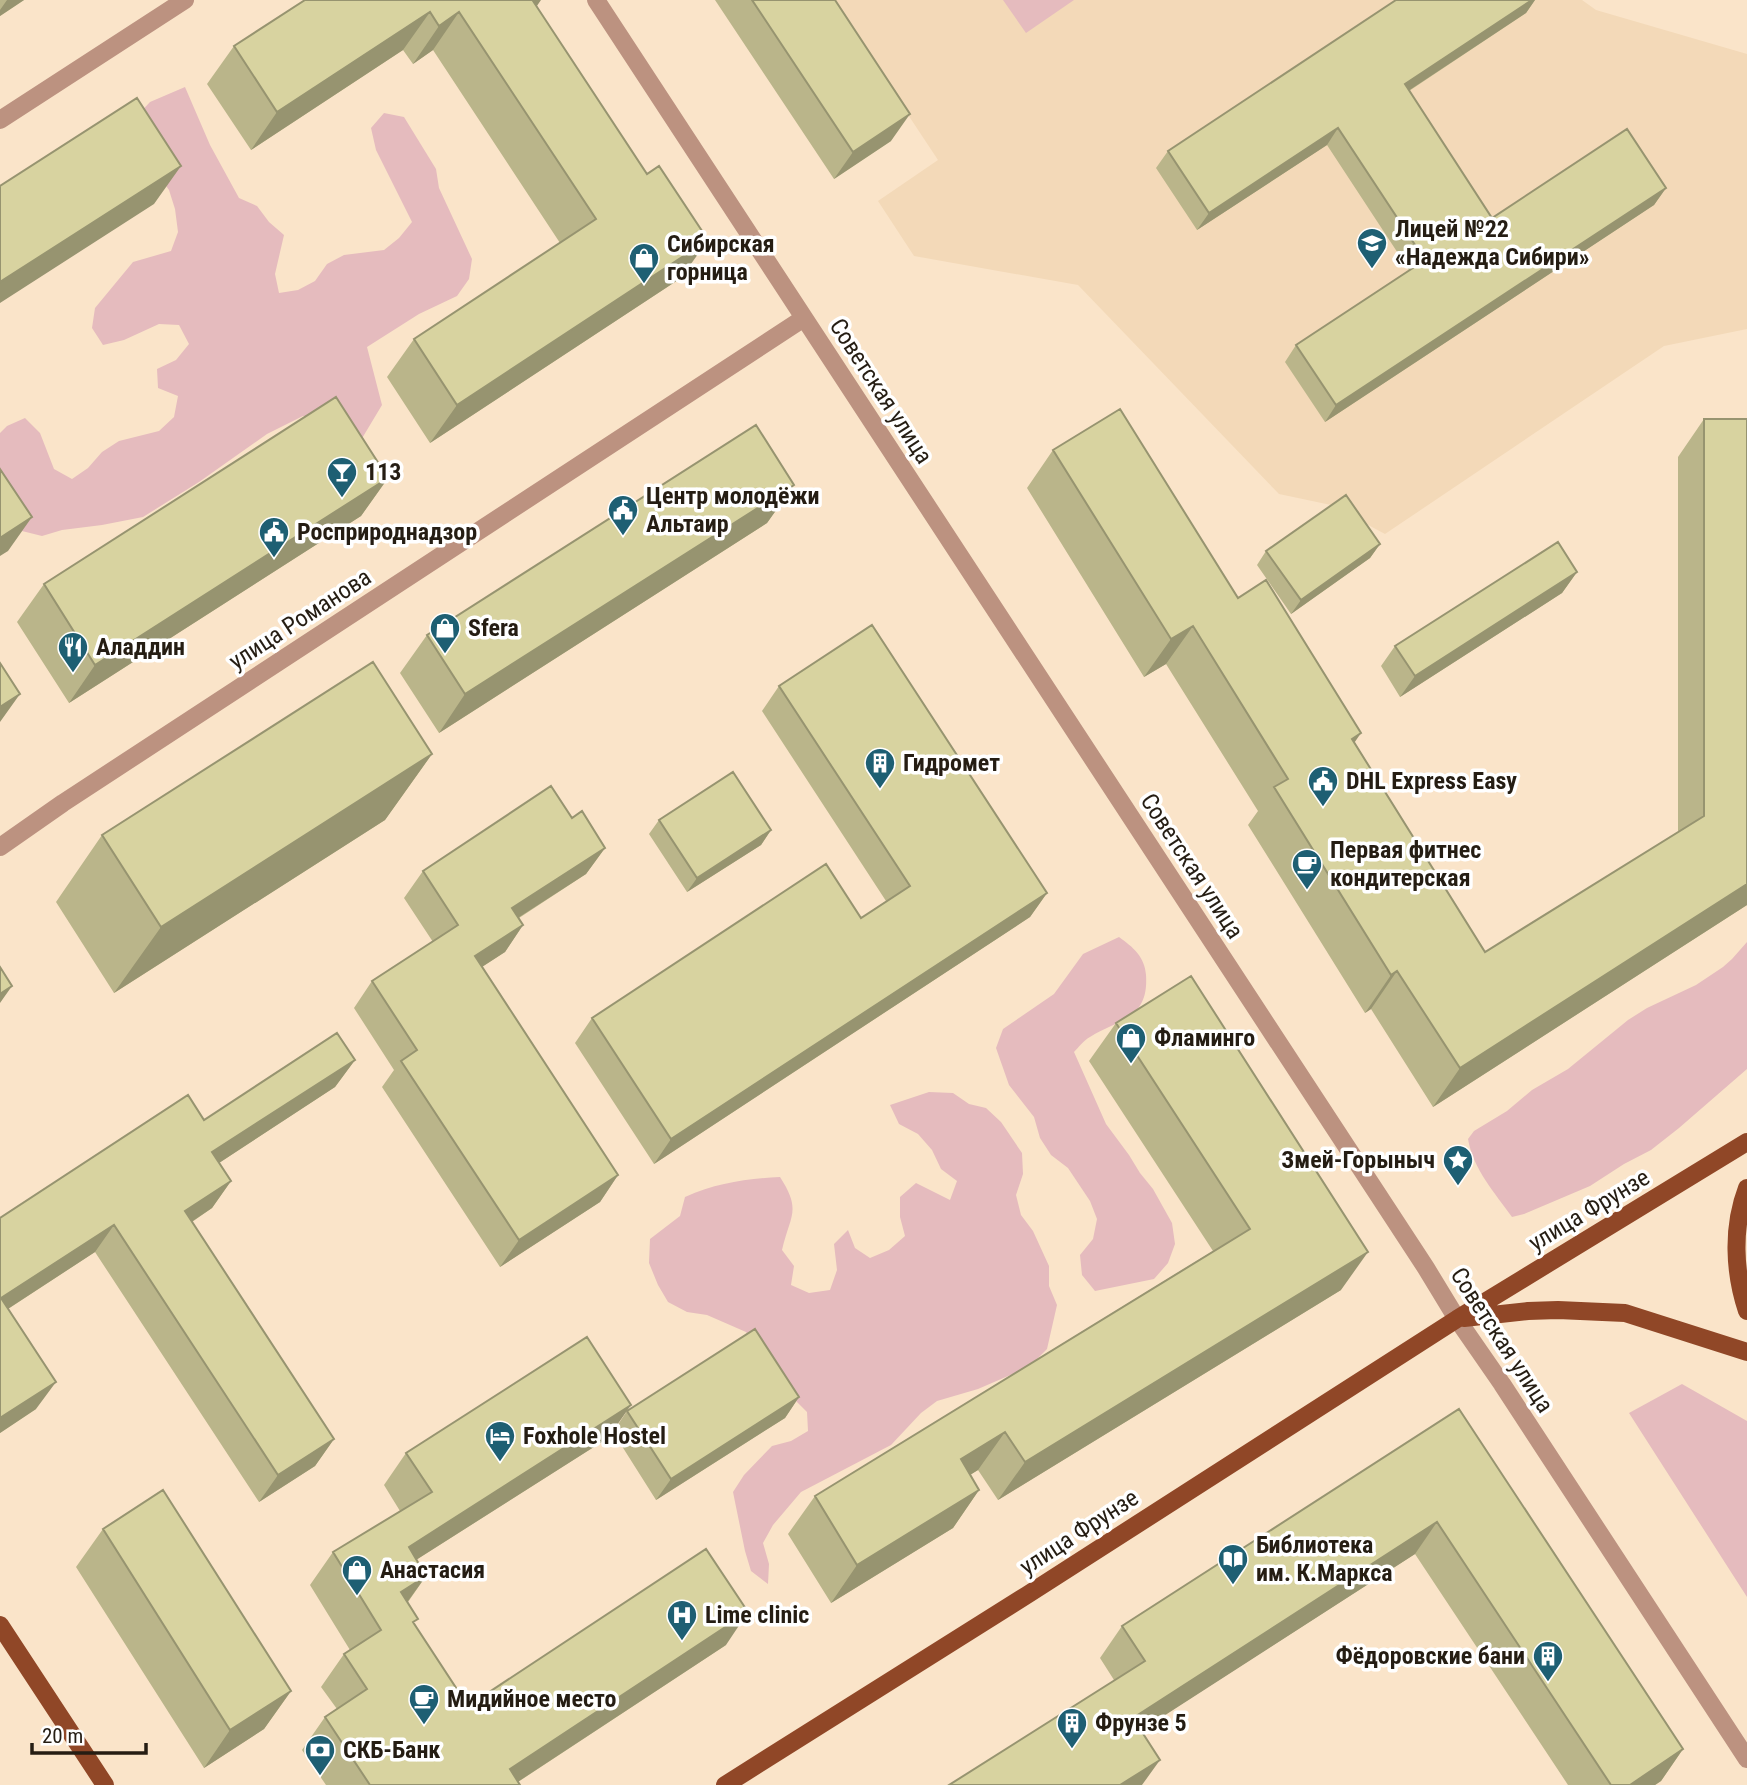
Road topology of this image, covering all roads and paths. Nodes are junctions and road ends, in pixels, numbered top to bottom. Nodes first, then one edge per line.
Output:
1 (185, 0) edge
2 (596, 0) edge
3 (0, 120) edge
4 (804, 318) junction
5 (0, 847) edge
6 (1747, 1142) edge
7 (1747, 1188) edge
8 (1747, 1311) edge
9 (1457, 1319) junction
10 (1747, 1352) edge
11 (0, 1625) edge
12 (1747, 1759) edge
13 (106, 1785) edge
14 (725, 1785) edge

1 - 3 street
2 - 4 street, Советская улица
4 - 5 street, улица Романова
4 - 9 street, Советская улица
6 - 9 main road, улица Фрунзе
7 - 8 main road
9 - 10 main road, улица Фрунзе
9 - 12 street, Советская улица
9 - 14 main road, улица Фрунзе
11 - 13 main road

